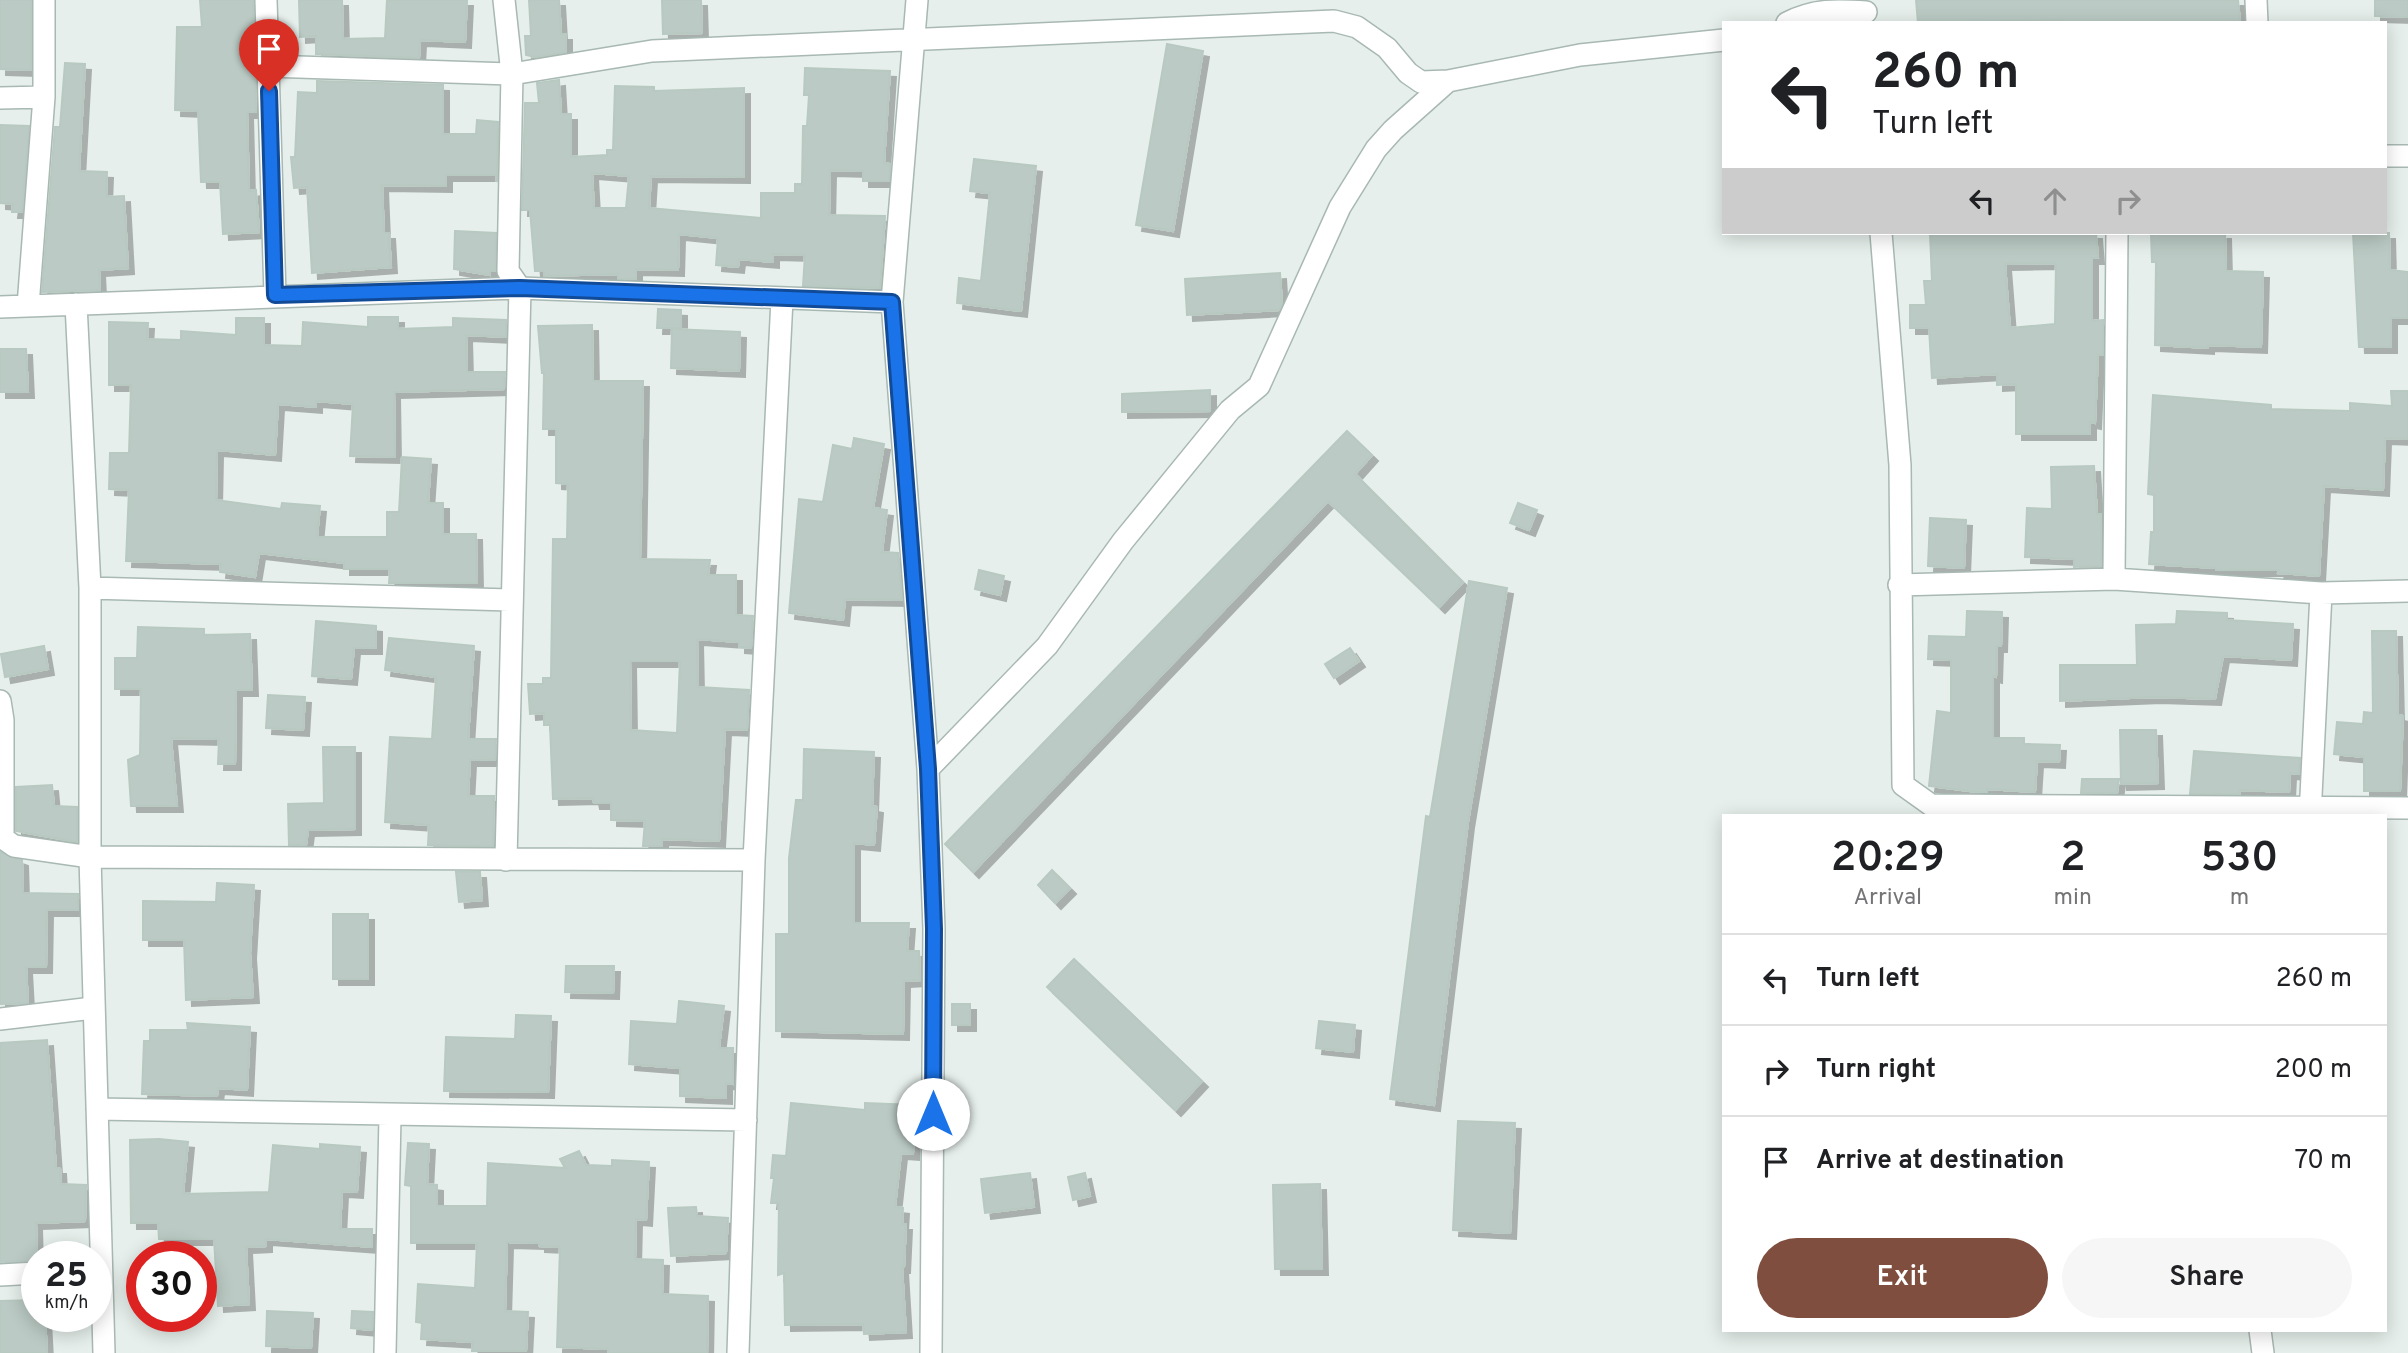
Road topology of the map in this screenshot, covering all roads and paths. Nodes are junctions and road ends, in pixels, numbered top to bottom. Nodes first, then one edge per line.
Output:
1 (44, 0) edge
2 (266, 0) edge
3 (504, 0) edge
4 (917, 0) edge
5 (2256, 0) edge
6 (1866, 11) edge
7 (1791, 21) edge
8 (2257, 21) edge
9 (1722, 40) edge
10 (915, 41) junction
11 (268, 66) junction
12 (512, 74) junction
13 (1448, 81) junction
14 (44, 97) junction
15 (0, 98) edge
16 (2387, 156) edge
17 (2408, 156) edge
18 (1881, 235) edge
19 (2118, 235) edge
20 (520, 288) junction
21 (275, 295) junction
22 (782, 299) junction
23 (892, 302) junction
24 (76, 304) junction
25 (28, 306) junction
26 (0, 307) edge
27 (2114, 579) junction
28 (1899, 584) junction
29 (90, 587) junction
30 (2408, 591) edge
31 (2321, 593) junction
32 (510, 600) junction
33 (0, 701) edge
34 (928, 769) junction
35 (2408, 808) edge
36 (2310, 811) edge
37 (2, 836) edge
38 (90, 857) junction
39 (506, 860) junction
40 (754, 860) junction
41 (93, 1008) junction
42 (0, 1019) edge
43 (97, 1109) junction
44 (390, 1116) junction
45 (746, 1120) junction
46 (99, 1241) edge
47 (21, 1274) edge
48 (0, 1275) edge
49 (103, 1332) edge
50 (2260, 1332) edge
51 (104, 1353) edge
52 (385, 1353) edge
53 (738, 1353) edge
54 (931, 1353) edge
55 (2263, 1353) edge

1 - 14 street
2 - 11 street
3 - 12 street
4 - 10 street
5 - 8 street
6 - 7 street
9 - 13 street
10 - 12 street
10 - 13 street
10 - 23 street
11 - 12 street
11 - 21 street
12 - 20 street
13 - 34 street
14 - 15 street
14 - 25 street
16 - 17 street
18 - 28 street
19 - 27 street
20 - 21 street
20 - 22 street
20 - 32 street
21 - 24 street
22 - 23 street
22 - 40 street
23 - 34 street
24 - 25 street
24 - 29 street
25 - 26 street
27 - 28 street
27 - 31 street
28 - 36 street
29 - 32 street
29 - 38 street
30 - 31 street
31 - 36 street
32 - 39 street
33 - 37 street
34 - 54 street
35 - 36 street
37 - 38 street
38 - 39 street
38 - 41 street
39 - 40 street
40 - 45 street
41 - 42 street
41 - 43 street
43 - 44 street
43 - 46 street
44 - 45 street
44 - 52 street
45 - 53 street
47 - 48 street
49 - 51 street
50 - 55 street

